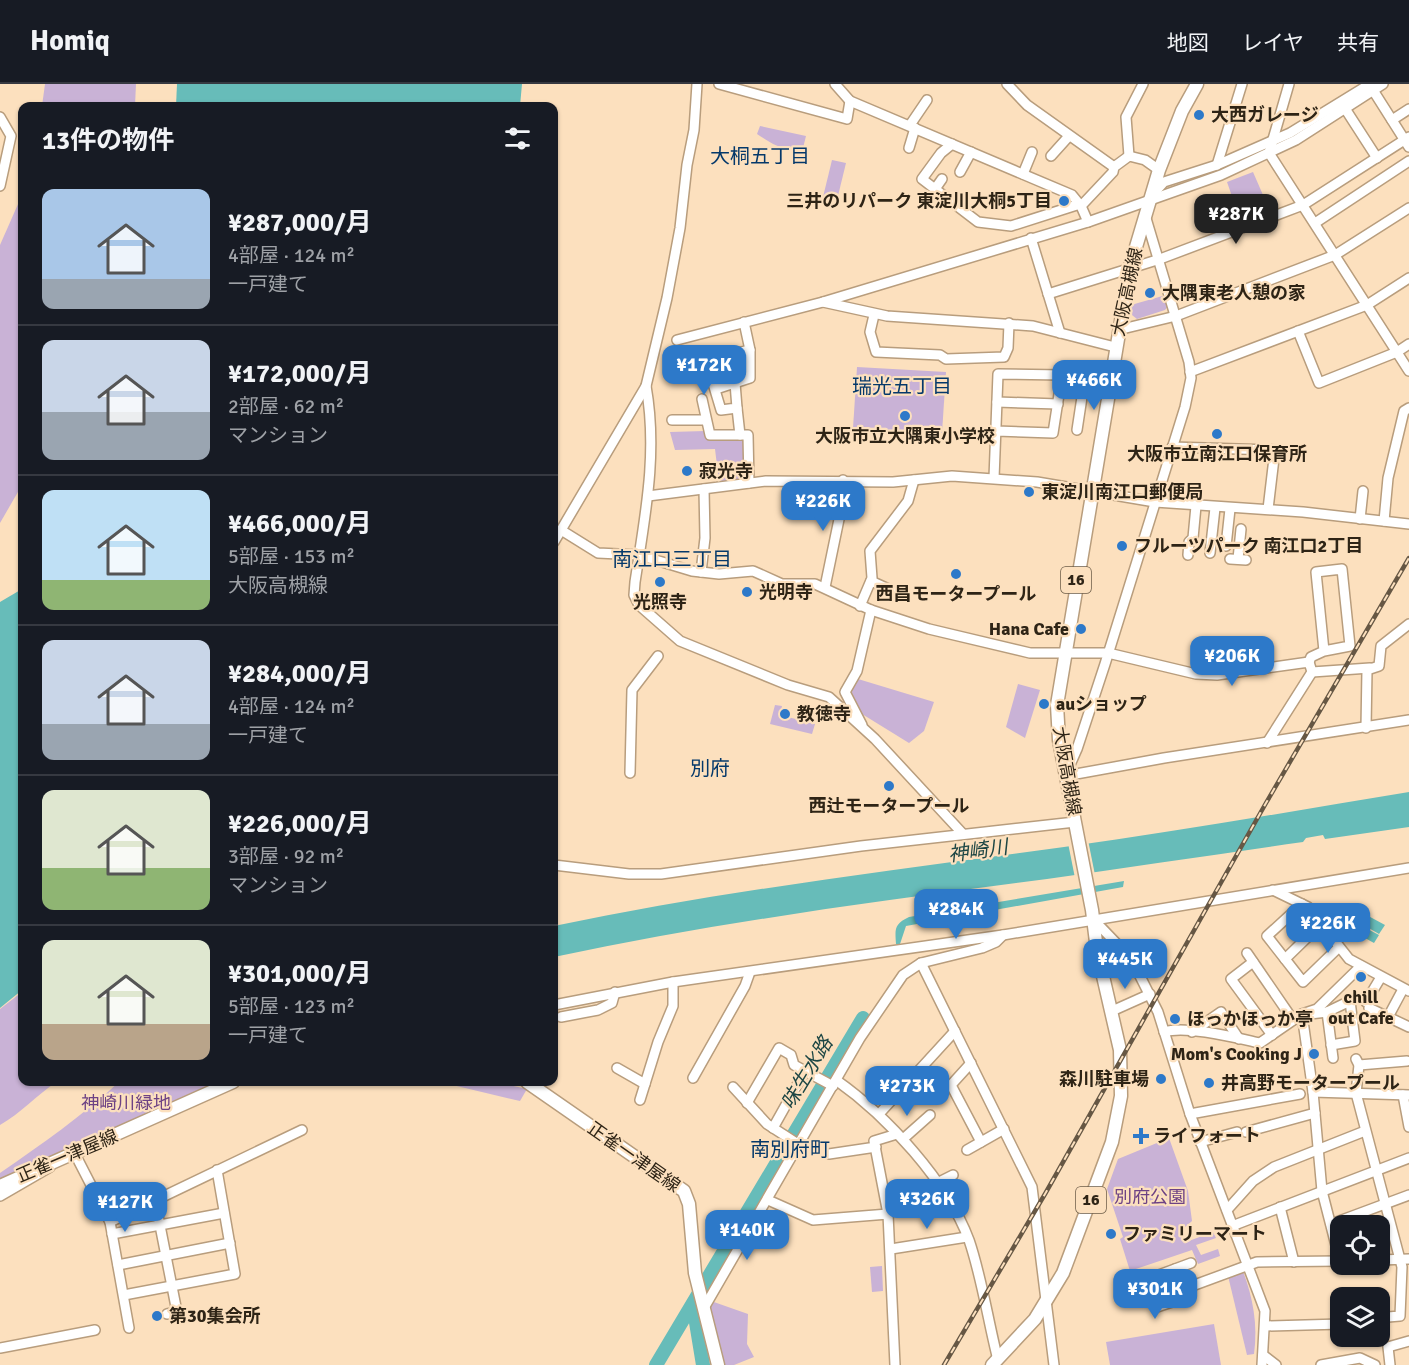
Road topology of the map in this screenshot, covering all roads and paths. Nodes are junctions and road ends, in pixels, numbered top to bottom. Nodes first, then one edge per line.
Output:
1 (697, 84) edge
2 (719, 84) edge
3 (835, 84) edge
4 (1007, 84) edge
5 (1143, 84) edge
6 (1197, 84) edge
7 (1242, 84) edge
8 (1289, 84) edge
9 (1383, 84) edge
10 (1371, 86) edge
11 (927, 100) dead end
12 (850, 101) junction
13 (1409, 109) edge
14 (1346, 110) junction
15 (0, 117) edge
16 (1392, 120) junction
17 (912, 126) junction
18 (1069, 136) junction
19 (1272, 142) junction
20 (1408, 142) edge
21 (952, 144) junction
22 (909, 148) dead end
23 (971, 152) junction
24 (1032, 152) dead end
25 (1269, 153) junction
26 (1051, 156) dead end
27 (1129, 156) junction
28 (1377, 158) junction
29 (1409, 160) edge
30 (1217, 165) junction
31 (1114, 167) junction
32 (1160, 170) junction
33 (960, 172) dead end
34 (1023, 174) junction
35 (942, 179) dead end
36 (0, 186) edge
37 (935, 189) junction
38 (1150, 198) junction
39 (1081, 205) junction
40 (1303, 205) junction
41 (1409, 208) edge
42 (1145, 215) junction
43 (1088, 222) junction
44 (1315, 223) junction
45 (1012, 226) junction
46 (1031, 238) junction
47 (1017, 242) junction
48 (1335, 255) junction
49 (1160, 259) junction
50 (1130, 267) junction
51 (1409, 278) edge
52 (1048, 294) junction
53 (823, 302) junction
54 (1367, 305) junction
55 (874, 315) junction
56 (1176, 316) junction
57 (744, 322) junction
58 (1009, 322) junction
59 (1118, 330) junction
60 (1298, 331) junction
61 (1060, 333) junction
62 (677, 340) dead end
63 (1409, 344) edge
64 (1115, 347) junction
65 (750, 350) junction
66 (1397, 352) junction
67 (1409, 371) edge
68 (1190, 372) junction
69 (735, 383) junction
70 (645, 386) junction
71 (716, 389) junction
72 (1109, 389) junction
73 (702, 399) dead end
74 (997, 402) junction
75 (1058, 404) junction
76 (737, 408) junction
77 (1409, 408) edge
78 (676, 417) dead end
79 (706, 420) junction
80 (1077, 430) dead end
81 (996, 431) junction
82 (740, 435) junction
83 (1172, 447) junction
84 (994, 478) junction
85 (843, 480) junction
86 (914, 480) junction
87 (749, 483) junction
88 (704, 489) junction
89 (1091, 490) junction
90 (1363, 491) dead end
91 (648, 496) junction
92 (1155, 502) junction
93 (1196, 506) junction
94 (1215, 508) junction
95 (1230, 508) junction
96 (1268, 509) junction
97 (1360, 519) junction
98 (1384, 521) junction
99 (1409, 524) edge
100 (1241, 529) dead end
101 (561, 530) junction
102 (558, 535) edge
103 (1239, 541) junction
104 (1218, 546) junction
105 (639, 555) junction
106 (1188, 555) dead end
107 (1238, 559) dead end
108 (701, 572) junction
109 (871, 581) junction
110 (825, 587) junction
111 (892, 591) dead end
112 (860, 606) junction
113 (871, 610) junction
114 (1409, 624) edge
115 (1324, 651) junction
116 (1064, 653) junction
117 (1108, 653) junction
118 (658, 656) dead end
119 (1309, 662) junction
120 (1370, 668) junction
121 (1312, 672) junction
122 (1409, 720) edge
123 (1366, 728) junction
124 (864, 730) junction
125 (1267, 743) junction
126 (630, 773) dead end
127 (1065, 776) junction
128 (1076, 826) junction
129 (963, 834) junction
130 (558, 866) edge
131 (1409, 868) edge
132 (1273, 890) junction
133 (1302, 904) junction
134 (1092, 914) junction
135 (1322, 924) junction
136 (1003, 934) junction
137 (1339, 947) junction
138 (1247, 953) dead end
139 (1285, 959) junction
140 (1253, 962) junction
141 (921, 963) junction
142 (1361, 966) junction
143 (750, 972) junction
144 (1381, 977) junction
145 (673, 982) junction
146 (1406, 990) edge
147 (615, 992) junction
148 (1150, 994) junction
149 (558, 1004) edge
150 (1112, 1011) junction
151 (1327, 1012) junction
152 (561, 1017) dead end
153 (1297, 1017) junction
154 (1388, 1017) junction
155 (1409, 1027) edge
156 (955, 1031) junction
157 (1164, 1032) junction
158 (1192, 1032) junction
159 (1272, 1035) junction
160 (1239, 1039) junction
161 (1331, 1045) junction
162 (1333, 1058) dead end
163 (1402, 1058) dead end
164 (971, 1063) junction
165 (617, 1068) dead end
166 (806, 1071) junction
167 (693, 1078) dead end
168 (834, 1083) junction
169 (645, 1084) junction
170 (224, 1086) edge
171 (533, 1086) edge
172 (733, 1087) dead end
173 (1313, 1092) junction
174 (1356, 1093) junction
175 (1300, 1094) dead end
176 (1406, 1095) edge
177 (640, 1100) dead end
178 (747, 1103) junction
179 (1315, 1113) junction
180 (879, 1114) junction
181 (1190, 1114) junction
182 (930, 1115) dead end
183 (1409, 1127) edge
184 (773, 1128) junction
185 (1004, 1129) junction
186 (302, 1130) dead end
187 (1365, 1131) junction
188 (900, 1137) junction
189 (981, 1142) junction
190 (1200, 1142) junction
191 (798, 1144) junction
192 (876, 1147) junction
193 (967, 1149) dead end
194 (1318, 1149) junction
195 (75, 1154) junction
196 (829, 1154) dead end
197 (1409, 1158) edge
198 (54, 1162) junction
199 (217, 1170) junction
200 (1375, 1171) junction
201 (952, 1175) dead end
202 (937, 1183) junction
203 (0, 1186) edge
204 (1323, 1191) junction
205 (0, 1196) edge
206 (1409, 1196) edge
207 (155, 1200) junction
208 (768, 1200) junction
209 (1385, 1204) junction
210 (1280, 1207) junction
211 (1227, 1210) junction
212 (224, 1213) junction
213 (888, 1214) junction
214 (1355, 1215) edge
215 (110, 1222) junction
216 (1330, 1224) edge
217 (159, 1226) junction
218 (1232, 1226) junction
219 (112, 1234) junction
220 (967, 1237) junction
221 (230, 1244) junction
222 (891, 1249) junction
223 (166, 1256) junction
224 (1404, 1259) edge
225 (1330, 1261) edge
226 (1294, 1262) junction
227 (1191, 1263) dead end
228 (118, 1265) junction
229 (1248, 1265) junction
230 (1175, 1269) junction
231 (172, 1287) junction
232 (1181, 1290) junction
233 (124, 1295) junction
234 (1048, 1301) junction
235 (702, 1303) junction
236 (167, 1314) dead end
237 (1390, 1317) edge
238 (1330, 1324) edge
239 (1266, 1326) junction
240 (129, 1328) dead end
241 (95, 1330) dead end
242 (1409, 1341) edge
243 (0, 1348) edge
244 (1263, 1360) edge
245 (994, 1364) edge
246 (718, 1365) edge
247 (895, 1365) edge
248 (1054, 1365) edge
249 (1275, 1365) edge
250 (1321, 1365) edge
251 (1375, 1365) edge
252 (1390, 1365) edge

1 - 70 street
2 - 12 street
3 - 12 street
4 - 18 street
5 - 27 street
6 - 32 main road, 大阪高槻線 / 16
7 - 30 street
8 - 19 street
9 - 10 street
10 - 14 street
10 - 16 street
10 - 19 street
11 - 17 street
12 - 17 street
13 - 16 street
14 - 25 street
14 - 28 street
15 - 36 street
16 - 20 street
17 - 21 street
17 - 22 street
18 - 26 street
18 - 31 street
19 - 25 street
19 - 30 street
20 - 28 street
21 - 23 street
21 - 37 street
23 - 33 street
23 - 34 street
24 - 34 street
25 - 38 street
25 - 40 street
27 - 31 street
27 - 32 street
28 - 40 street
29 - 44 street
30 - 38 street
31 - 39 street
32 - 38 main road, 大阪高槻線 / 16
34 - 39 street
35 - 37 street
37 - 45 street
38 - 42 main road, 大阪高槻線 / 16
38 - 43 street
39 - 43 street
39 - 45 street
40 - 44 street
40 - 49 street
41 - 48 street
42 - 49 street
42 - 50 main road, 大阪高槻線 / 16
43 - 46 street
44 - 48 street
45 - 47 street
46 - 47 street
46 - 52 street
47 - 53 street
48 - 54 street
48 - 56 street
49 - 50 street
49 - 56 street
50 - 52 street
50 - 59 main road, 大阪高槻線 / 16
51 - 54 street
52 - 61 street
53 - 55 street
53 - 57 street
54 - 60 street
54 - 66 street
55 - 58 street
55 - 58 street
56 - 59 street
56 - 68 street
57 - 62 street
57 - 65 street
58 - 61 street
59 - 64 main road, 大阪高槻線 / 16
60 - 66 street
60 - 68 street
61 - 64 street
63 - 66 street
64 - 72 main road, 大阪高槻線 / 16
65 - 69 street
65 - 71 street
66 - 67 street
68 - 83 street
69 - 71 street
69 - 76 street
70 - 91 street
70 - 101 street
71 - 76 street
72 - 80 street
72 - 89 main road, 大阪高槻線 / 16
73 - 79 street
74 - 75 street
74 - 75 street
74 - 81 street
75 - 81 street
76 - 82 street
77 - 98 street
78 - 79 street
79 - 82 street
81 - 84 street
82 - 87 street
83 - 92 street
83 - 96 street
84 - 86 street
84 - 89 street
85 - 86 street
85 - 87 street
85 - 110 street
86 - 109 street
87 - 88 street
88 - 91 street
88 - 108 street
89 - 92 street
89 - 116 main road, 大阪高槻線 / 16
90 - 97 street
91 - 105 street
92 - 93 street
92 - 117 street
93 - 94 street
93 - 106 street
94 - 95 street
94 - 104 street
95 - 96 street
95 - 104 street
96 - 97 street
97 - 98 street
98 - 99 street
100 - 103 street
101 - 102 street
101 - 105 street
103 - 104 street
103 - 107 street
105 - 108 street
105 - 124 street
108 - 110 street
109 - 111 street
109 - 112 street
110 - 112 street
112 - 113 street
113 - 116 street
113 - 124 street
114 - 120 street
115 - 115 street
115 - 119 street
116 - 117 street
116 - 127 main road, 大阪高槻線 / 16
117 - 119 street
117 - 127 street
118 - 126 street
119 - 121 street
120 - 121 street
120 - 123 street
121 - 125 street
122 - 123 street
123 - 125 street
124 - 129 street
125 - 127 street
127 - 128 main road, 大阪高槻線 / 16
128 - 129 street
128 - 134 main road, 大阪高槻線 / 16
129 - 130 street
131 - 132 street
132 - 133 street
132 - 134 street
133 - 135 street
133 - 139 street
134 - 136 street
134 - 148 street
134 - 150 main road, 大阪高槻線 / 16
135 - 137 street
135 - 139 street
136 - 141 street
136 - 143 street
137 - 139 street
137 - 142 street
138 - 140 street
140 - 153 street
140 - 159 street
141 - 156 street
141 - 168 street
142 - 144 street
142 - 153 street
143 - 145 street
143 - 167 street
144 - 146 street
144 - 154 street
145 - 147 street
145 - 169 street
146 - 154 street
147 - 149 street
147 - 152 street
148 - 150 street
148 - 157 street
150 - 234 main road, 大阪高槻線 / 16
151 - 153 street
151 - 161 street
151 - 161 street
153 - 159 street
153 - 173 street
154 - 155 street
156 - 164 street
156 - 180 street
157 - 158 street
157 - 181 street
158 - 160 street
158 - 160 street
159 - 160 street
161 - 162 street
163 - 174 street
164 - 185 street
164 - 189 street
165 - 169 street
166 - 168 street
166 - 178 street
166 - 184 street
168 - 180 street
168 - 191 street
169 - 177 street
170 - 195 main road, 正雀一津屋線
171 - 235 main road, 正雀一津屋線
172 - 178 street
173 - 174 street
173 - 179 street
174 - 176 street
174 - 187 street
175 - 181 street
176 - 183 street
178 - 184 street
179 - 190 street
179 - 194 street
180 - 188 street
181 - 190 street
182 - 188 street
184 - 191 street
185 - 189 street
185 - 234 street
186 - 199 street
187 - 194 street
187 - 200 street
188 - 192 street
188 - 202 street
189 - 193 street
190 - 211 street
191 - 208 street
192 - 196 street
192 - 213 street
194 - 204 street
194 - 211 street
195 - 198 main road, 正雀一津屋線
195 - 215 street
197 - 200 street
198 - 203 main road, 正雀一津屋線
198 - 205 street
199 - 207 street
199 - 212 street
200 - 204 street
200 - 209 street
201 - 202 street
202 - 220 street
204 - 210 street
204 - 216 street
206 - 209 street
207 - 215 street
207 - 217 street
208 - 213 street
208 - 235 street
209 - 214 street
209 - 224 street
210 - 218 street
210 - 226 street
211 - 218 street
212 - 217 street
212 - 221 street
213 - 222 street
215 - 219 street
217 - 219 street
217 - 223 street
218 - 229 street
219 - 228 street
220 - 222 street
220 - 245 street
221 - 223 street
221 - 231 street
222 - 247 street
223 - 228 street
223 - 231 street
224 - 237 street
225 - 226 street
226 - 229 street
227 - 230 street
228 - 233 street
229 - 232 street
229 - 239 street
230 - 232 street
230 - 232 street
231 - 233 street
231 - 236 street
233 - 240 street
234 - 245 main road, 大阪高槻線 / 16
234 - 248 street
235 - 246 main road, 正雀一津屋線
238 - 239 street
239 - 244 street
241 - 243 street
242 - 252 street
244 - 249 street
250 - 251 street

